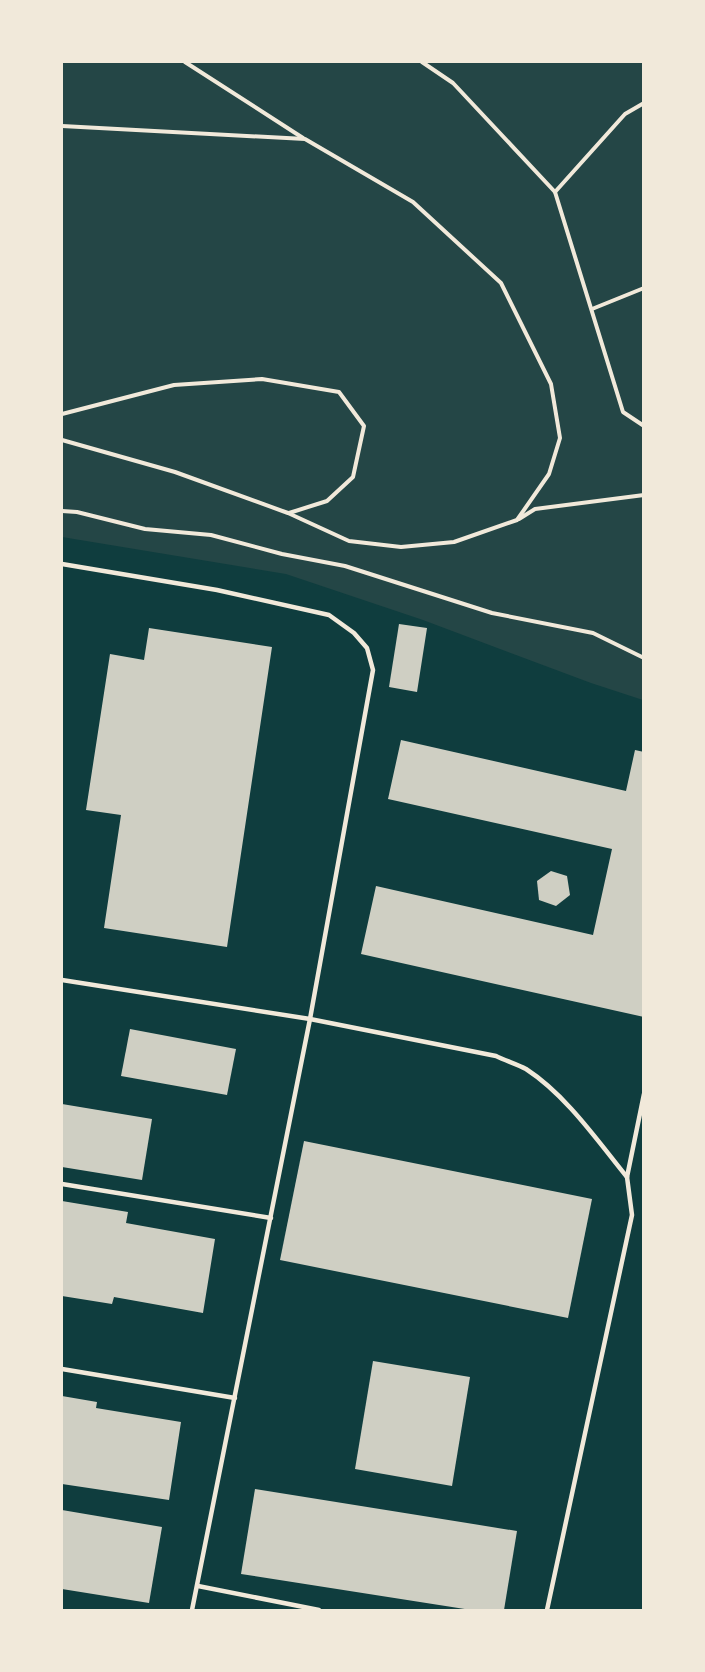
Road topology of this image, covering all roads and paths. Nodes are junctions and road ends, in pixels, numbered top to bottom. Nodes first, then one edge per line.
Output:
1 (185, 62) edge
2 (422, 62) edge
3 (644, 104) edge
4 (62, 126) edge
5 (305, 139) junction
6 (555, 192) junction
7 (644, 288) edge
8 (592, 309) junction
9 (62, 414) edge
10 (644, 426) edge
11 (62, 440) edge
12 (644, 495) edge
13 (62, 511) edge
14 (288, 513) junction
15 (518, 520) junction
16 (62, 564) edge
17 (644, 658) edge
18 (62, 980) edge
19 (310, 1019) junction
20 (644, 1094) edge
21 (627, 1177) junction
22 (62, 1184) edge
23 (270, 1218) junction
24 (62, 1369) edge
25 (235, 1398) junction
26 (198, 1586) junction
27 (192, 1611) edge
28 (319, 1611) edge
29 (546, 1611) edge

1 - 5 path
2 - 6 path
3 - 6 path
4 - 5 path
5 - 15 path
6 - 8 path
7 - 8 path
8 - 10 path
9 - 14 path
11 - 14 path
12 - 15 path
13 - 17 path
14 - 15 path
16 - 19 lane
18 - 19 lane
19 - 21 lane
19 - 23 lane
20 - 21 lane
21 - 29 lane
22 - 23 lane
23 - 25 lane
24 - 25 lane
25 - 26 lane
26 - 27 lane
26 - 28 lane

